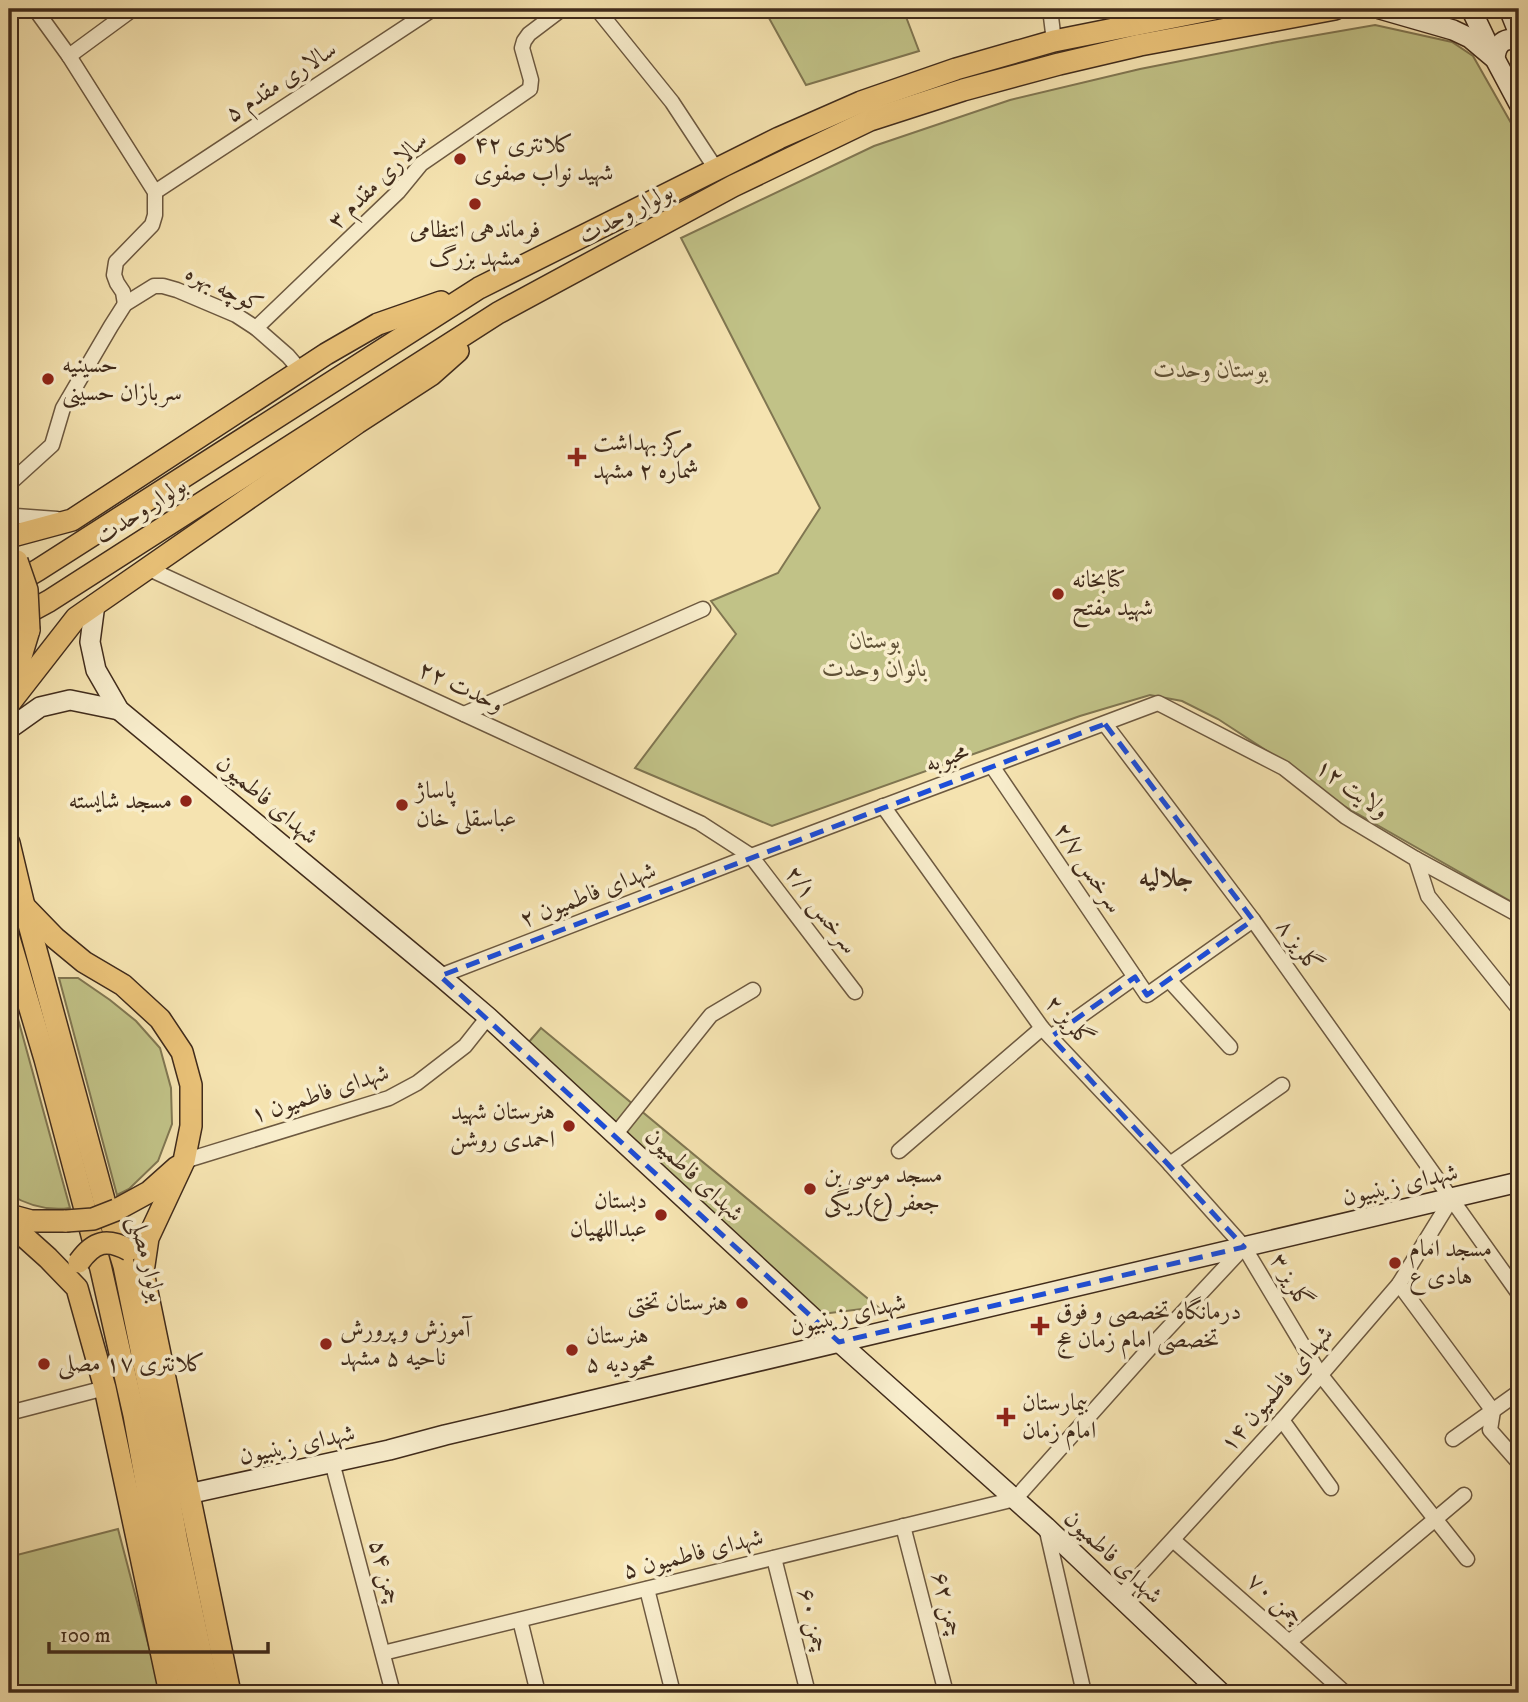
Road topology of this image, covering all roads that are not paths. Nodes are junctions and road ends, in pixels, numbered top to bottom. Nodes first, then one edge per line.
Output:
1 (36, 9) edge
2 (133, 9) edge
3 (433, 9) edge
4 (562, 9) edge
5 (597, 9) edge
6 (1050, 9) edge
7 (1214, 9) edge
8 (1335, 9) edge
9 (1380, 9) edge
10 (1471, 9) edge
11 (1509, 9) edge
12 (1519, 34) edge
13 (1054, 41) junction
14 (1519, 41) edge
15 (69, 57) junction
16 (1495, 59) junction
17 (1519, 104) edge
18 (716, 169) junction
19 (155, 192) junction
20 (479, 288) junction
21 (125, 304) junction
22 (498, 313) junction
23 (256, 328) junction
24 (300, 370) junction
25 (9, 485) edge
26 (9, 511) edge
27 (72, 520) junction
28 (9, 537) edge
29 (13, 555) edge
30 (147, 568) junction
31 (9, 586) edge
32 (95, 604) junction
33 (704, 609) dead end
34 (17, 630) edge
35 (9, 677) edge
36 (9, 696) edge
37 (1158, 703) joint
38 (9, 704) edge
39 (119, 710) junction
40 (464, 714) junction
41 (1105, 723) junction
42 (9, 729) edge
43 (992, 766) junction
44 (883, 806) junction
45 (9, 843) edge
46 (751, 856) junction
47 (1416, 859) junction
48 (24, 906) junction
49 (1519, 915) edge
50 (1253, 920) junction
51 (9, 938) edge
52 (440, 976) junction
53 (1135, 977) junction
54 (1169, 980) junction
55 (753, 990) dead end
56 (855, 992) dead end
57 (1519, 1009) edge
58 (488, 1017) junction
59 (1047, 1033) junction
60 (1230, 1047) dead end
61 (1282, 1085) dead end
62 (615, 1135) junction
63 (899, 1151) dead end
64 (184, 1161) junction
65 (1170, 1164) junction
66 (1519, 1182) edge
67 (1452, 1198) junction
68 (9, 1214) edge
69 (9, 1223) edge
70 (1244, 1247) junction
71 (143, 1272) junction
72 (1399, 1284) junction
73 (77, 1288) junction
74 (1519, 1294) edge
75 (839, 1342) junction
76 (1320, 1374) junction
77 (104, 1388) junction
78 (1519, 1392) edge
79 (1493, 1411) junction
80 (9, 1413) edge
81 (1282, 1420) junction
82 (1453, 1439) dead end
83 (332, 1462) junction
84 (1519, 1463) edge
85 (1331, 1489) dead end
86 (188, 1494) junction
87 (1464, 1495) dead end
88 (1015, 1499) junction
89 (1436, 1519) junction
90 (904, 1526) junction
91 (1046, 1527) junction
92 (1173, 1540) junction
93 (774, 1558) junction
94 (1467, 1559) dead end
95 (647, 1589) junction
96 (1120, 1597) junction
97 (520, 1620) junction
98 (1289, 1642) junction
99 (383, 1653) junction
100 (170, 1693) edge
101 (191, 1693) edge
102 (211, 1693) edge
103 (230, 1693) edge
104 (393, 1693) edge
105 (538, 1693) edge
106 (673, 1693) edge
107 (808, 1693) edge
108 (946, 1693) edge
109 (1084, 1693) edge
110 (1221, 1693) edge
111 (1345, 1693) edge

1 - 15 street
2 - 15 street
3 - 19 street, سالاری مقدم ۵
4 - 23 street, سالاری مقدم ۳
5 - 18 street
6 - 13 street
7 - 13 main road, بولوار وحدت
8 - 22 main road, بولوار وحدت
9 - 16 street
10 - 16 street
11 - 12 street
13 - 18 main road, بولوار وحدت
14 - 16 street
15 - 19 street
16 - 17 street
18 - 20 main road, بولوار وحدت
19 - 21 street
20 - 24 main road
20 - 31 main road, بولوار وحدت
21 - 23 street, کوچه بهره
21 - 25 street, کوچه بهره
22 - 30 main road
22 - 34 main road, بولوار وحدت
23 - 24 street, کوچه بهره
24 - 27 main road
26 - 27 street
27 - 28 main road
29 - 34 main road, bridge
30 - 32 main road
30 - 40 street, وحدت ۲۲
31 - 34 main road, bridge
32 - 38 main road
32 - 39 street, شهدای فاطمیون
33 - 40 street
34 - 35 main road
34 - 36 main road
37 - 41 street, محبوبه
37 - 47 street, ولایت ۱۲
39 - 42 street, شهدای فاطمیون
39 - 52 street, شهدای فاطمیون
40 - 46 street, وحدت ۲۲
41 - 43 street, محبوبه
41 - 50 street, گلریز ۸
43 - 44 street, محبوبه
43 - 53 street, سرخس ۲/۷
44 - 46 street, محبوبه
44 - 59 street, گلریز ۲
45 - 48 main road, بولوار مصلی
46 - 52 street, شهدای فاطمیون ۲
46 - 56 street, سرخس ۲/۱
47 - 49 street, ولایت ۱۲
47 - 57 street
48 - 64 main road
48 - 102 main road, بولوار مصلی
50 - 54 street
50 - 67 street, گلریز ۸
51 - 101 main road, بولوار مصلی
52 - 58 street, شهدای فاطمیون
53 - 54 street, سرخس ۲/۷
53 - 59 street
54 - 60 street
55 - 62 street
58 - 62 street, شهدای فاطمیون
58 - 64 street, شهدای فاطمیون ۱
59 - 63 street
59 - 65 street, گلریز ۲
61 - 65 street
62 - 75 street, شهدای فاطمیون
64 - 68 main road, bridge
64 - 71 main road
65 - 70 street, گلریز ۲
66 - 67 street, شهدای زینبیون
67 - 70 street, شهدای زینبیون
67 - 72 street, شهدای فاطمیون ۱۴
67 - 74 street, گلریز ۸
69 - 73 main road
70 - 75 street, شهدای زینبیون
70 - 76 street, گلریز ۳
70 - 88 street
71 - 73 main road, bridge
71 - 86 main road
72 - 76 street, شهدای فاطمیون ۱۴
72 - 79 street
73 - 77 main road
75 - 83 street, شهدای زینبیون
75 - 88 street, شهدای فاطمیون
76 - 81 street, شهدای فاطمیون ۱۴
76 - 89 street, گلریز ۳
77 - 80 street
77 - 100 main road
78 - 79 street
79 - 82 street
79 - 84 street
81 - 85 street
81 - 92 street, شهدای فاطمیون ۱۴
83 - 86 street, شهدای زینبیون
83 - 99 street, چمن ۵۴
86 - 103 main road
87 - 89 street
88 - 90 street, شهدای فاطمیون ۵
88 - 91 street, شهدای فاطمیون
89 - 94 street, گلریز ۳
89 - 98 street
90 - 93 street, شهدای فاطمیون ۵
90 - 108 street, چمن ۶۲
91 - 96 street, شهدای فاطمیون
91 - 109 street
92 - 96 street, شهدای فاطمیون ۱۴
92 - 98 street, چمن ۷۰
93 - 95 street, شهدای فاطمیون ۵
93 - 107 street, چمن ۶۰
95 - 97 street, شهدای فاطمیون ۵
95 - 106 street
96 - 110 street, شهدای فاطمیون
97 - 99 street, شهدای فاطمیون ۵
97 - 105 street
98 - 111 street, چمن ۷۰
99 - 104 street, چمن ۵۴

